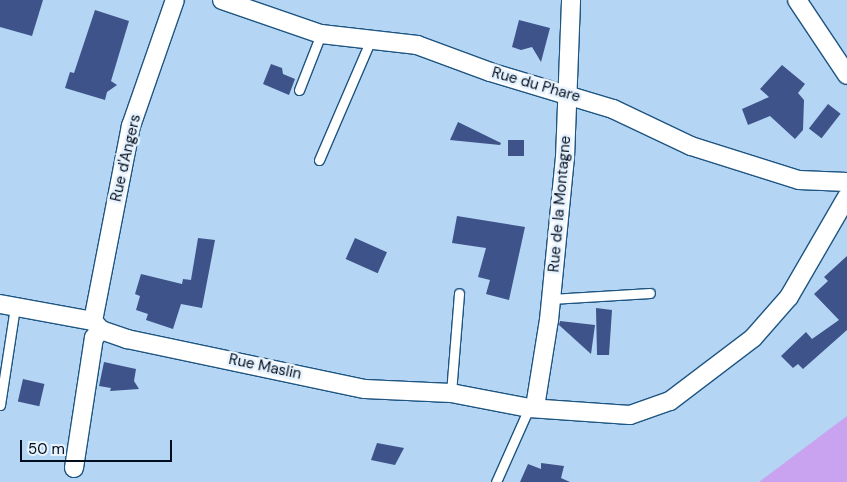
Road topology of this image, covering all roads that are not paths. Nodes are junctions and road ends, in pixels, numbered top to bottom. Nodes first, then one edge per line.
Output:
1 (175, 0) edge
2 (222, 0) edge
3 (571, 0) edge
4 (797, 0) edge
5 (321, 34) junction
6 (371, 39) junction
7 (847, 75) edge
8 (299, 90) dead end
9 (569, 93) junction
10 (319, 160) dead end
11 (847, 182) edge
12 (847, 197) edge
13 (459, 293) dead end
14 (650, 293) dead end
15 (551, 299) junction
16 (8, 305) edge
17 (97, 325) junction
18 (450, 393) junction
19 (0, 405) edge
20 (532, 407) junction
21 (74, 468) dead end
22 (496, 482) edge

1 - 17 street, Rue d'Angers
2 - 5 street, Rue du Phare
3 - 9 street, Rue de la Montagne
4 - 7 street
5 - 6 street, Rue du Phare
5 - 8 lane
6 - 9 street, Rue du Phare
6 - 10 lane
9 - 11 street, Rue du Phare
9 - 15 street, Rue de la Montagne
12 - 20 street, Rue Maslin
13 - 18 lane
14 - 15 lane
15 - 20 street, Rue de la Montagne
16 - 17 street, Rue Maslin
16 - 19 lane
17 - 18 street, Rue Maslin
17 - 21 street, Rue d'Angers
18 - 20 street, Rue Maslin
20 - 22 lane

